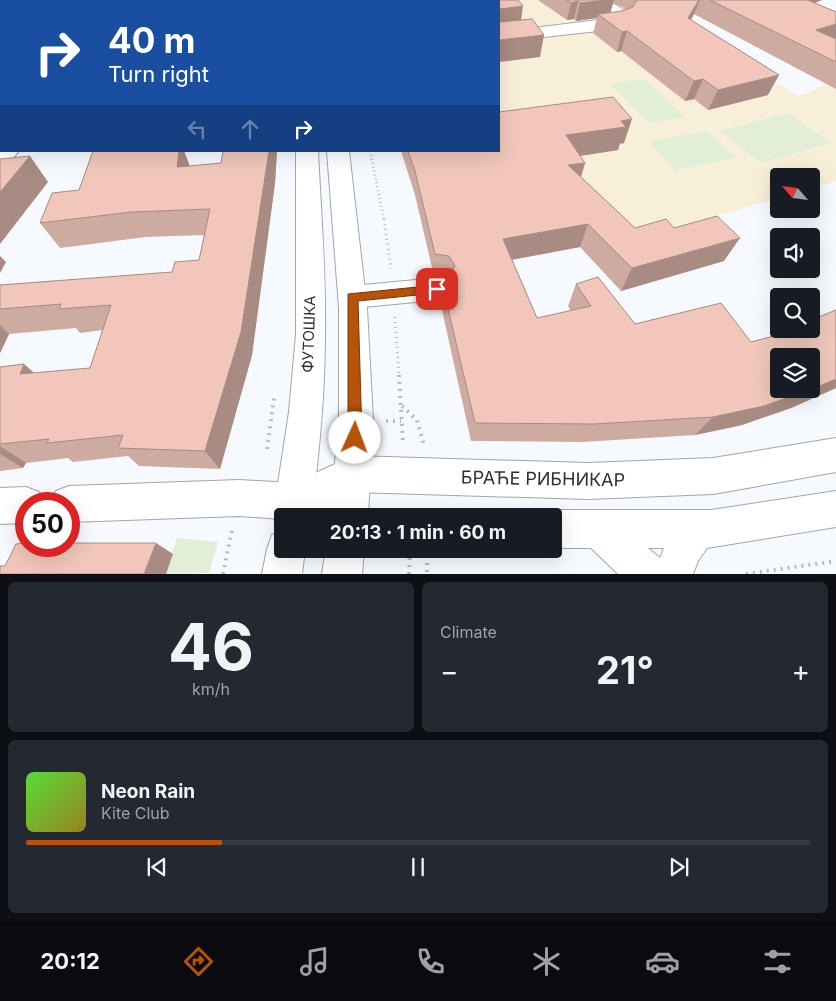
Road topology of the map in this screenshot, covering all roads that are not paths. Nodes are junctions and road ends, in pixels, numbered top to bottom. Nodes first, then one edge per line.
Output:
1 (596, 0) edge
2 (500, 37) edge
3 (307, 152) edge
4 (338, 152) edge
5 (437, 289) dead end
6 (352, 297) junction
7 (836, 455) edge
8 (353, 474) junction
9 (80, 504) edge
10 (0, 506) edge
11 (15, 506) edge
12 (287, 508) edge
13 (293, 508) edge
14 (295, 508) edge
15 (350, 508) edge
16 (836, 509) edge
17 (562, 529) edge
18 (599, 530) junction
19 (697, 530) junction
20 (285, 558) edge
21 (344, 558) edge
22 (282, 574) edge
23 (342, 574) edge
24 (648, 574) edge
25 (672, 574) edge

1 - 2 street
3 - 13 street, ФУТОШКА
4 - 6 street
5 - 6 street
6 - 8 street
7 - 8 street, БРАЋЕ РИБНИКАР
8 - 14 street, БРАЋЕ РИБНИКАР
8 - 15 street
9 - 12 street
10 - 11 street
16 - 19 street
17 - 18 street
18 - 19 street
18 - 24 street
19 - 25 street
20 - 22 street
21 - 23 street

